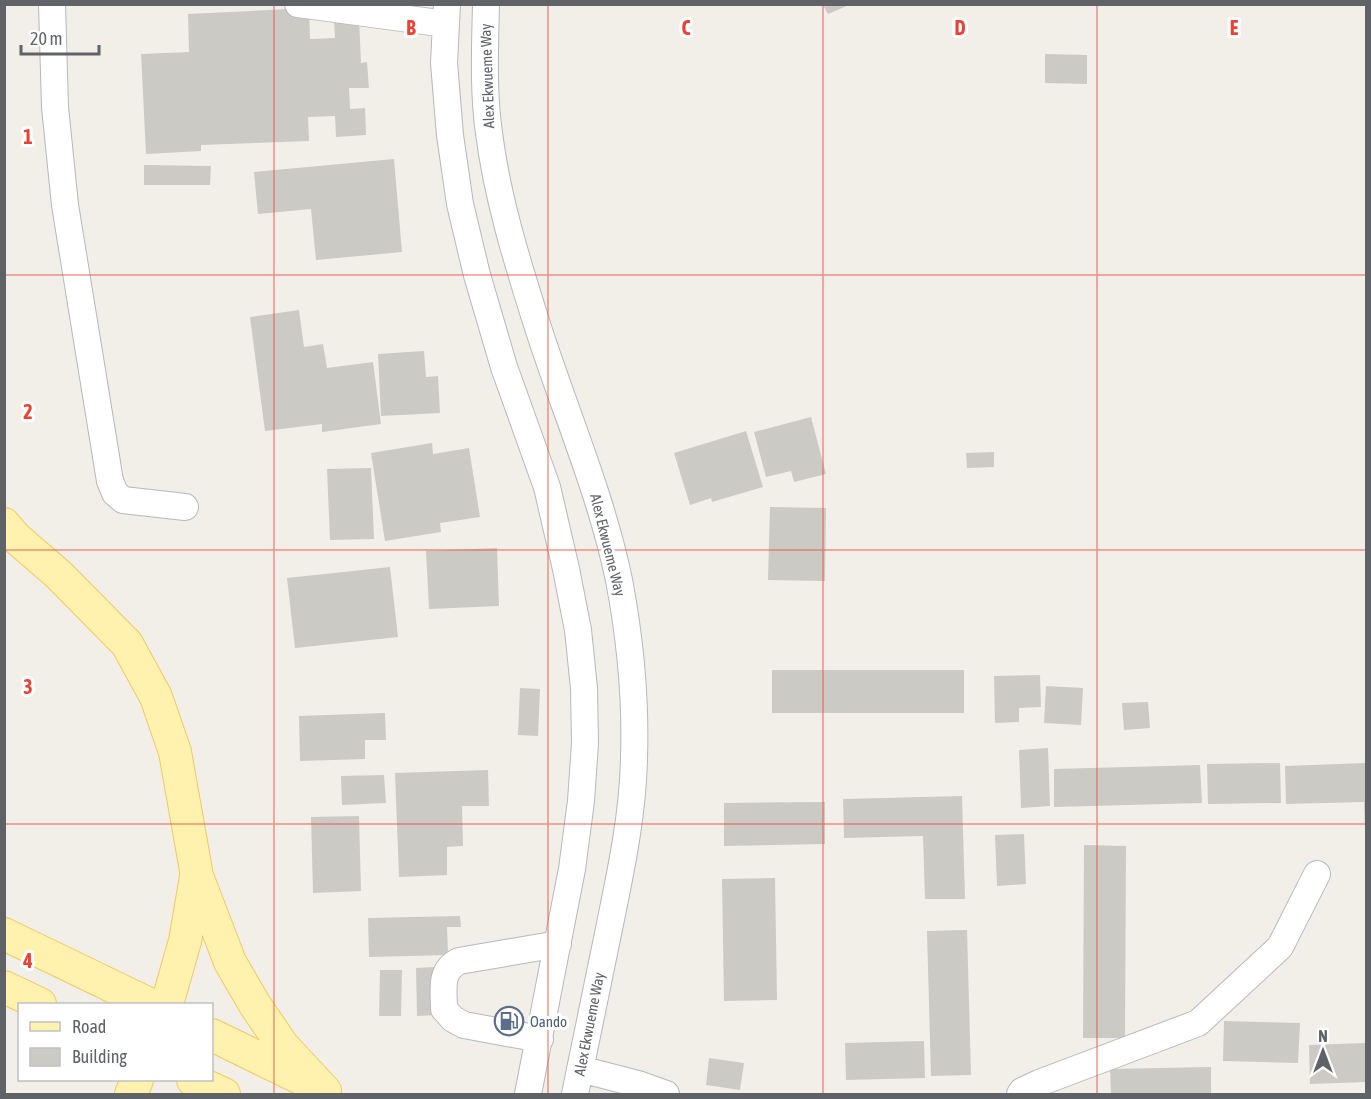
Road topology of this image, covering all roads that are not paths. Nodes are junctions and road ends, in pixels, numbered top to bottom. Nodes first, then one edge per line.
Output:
1 (52, 4) edge
2 (298, 4) edge
3 (486, 4) edge
4 (447, 14) edge
5 (185, 507) dead end
6 (4, 524) edge
7 (1317, 874) dead end
8 (196, 876) junction
9 (4, 934) edge
10 (558, 944) junction
11 (8, 989) edge
12 (36, 1003) edge
13 (145, 1003) edge
14 (167, 1003) edge
15 (213, 1035) edge
16 (540, 1039) junction
17 (580, 1069) junction
18 (137, 1081) edge
19 (195, 1081) edge
20 (329, 1093) edge
21 (130, 1095) edge
22 (224, 1095) edge
23 (528, 1095) edge
24 (575, 1095) edge
25 (666, 1095) edge
26 (1020, 1095) edge

1 - 5 street
2 - 4 street
3 - 17 street, Alex Ekwueme Way
4 - 10 street
6 - 8 main road
7 - 26 street
8 - 14 main road
8 - 20 main road
9 - 13 main road
10 - 16 street
10 - 16 street
11 - 12 main road
15 - 20 main road
16 - 23 street
17 - 24 street, Alex Ekwueme Way
17 - 25 street
18 - 21 main road
19 - 22 main road

